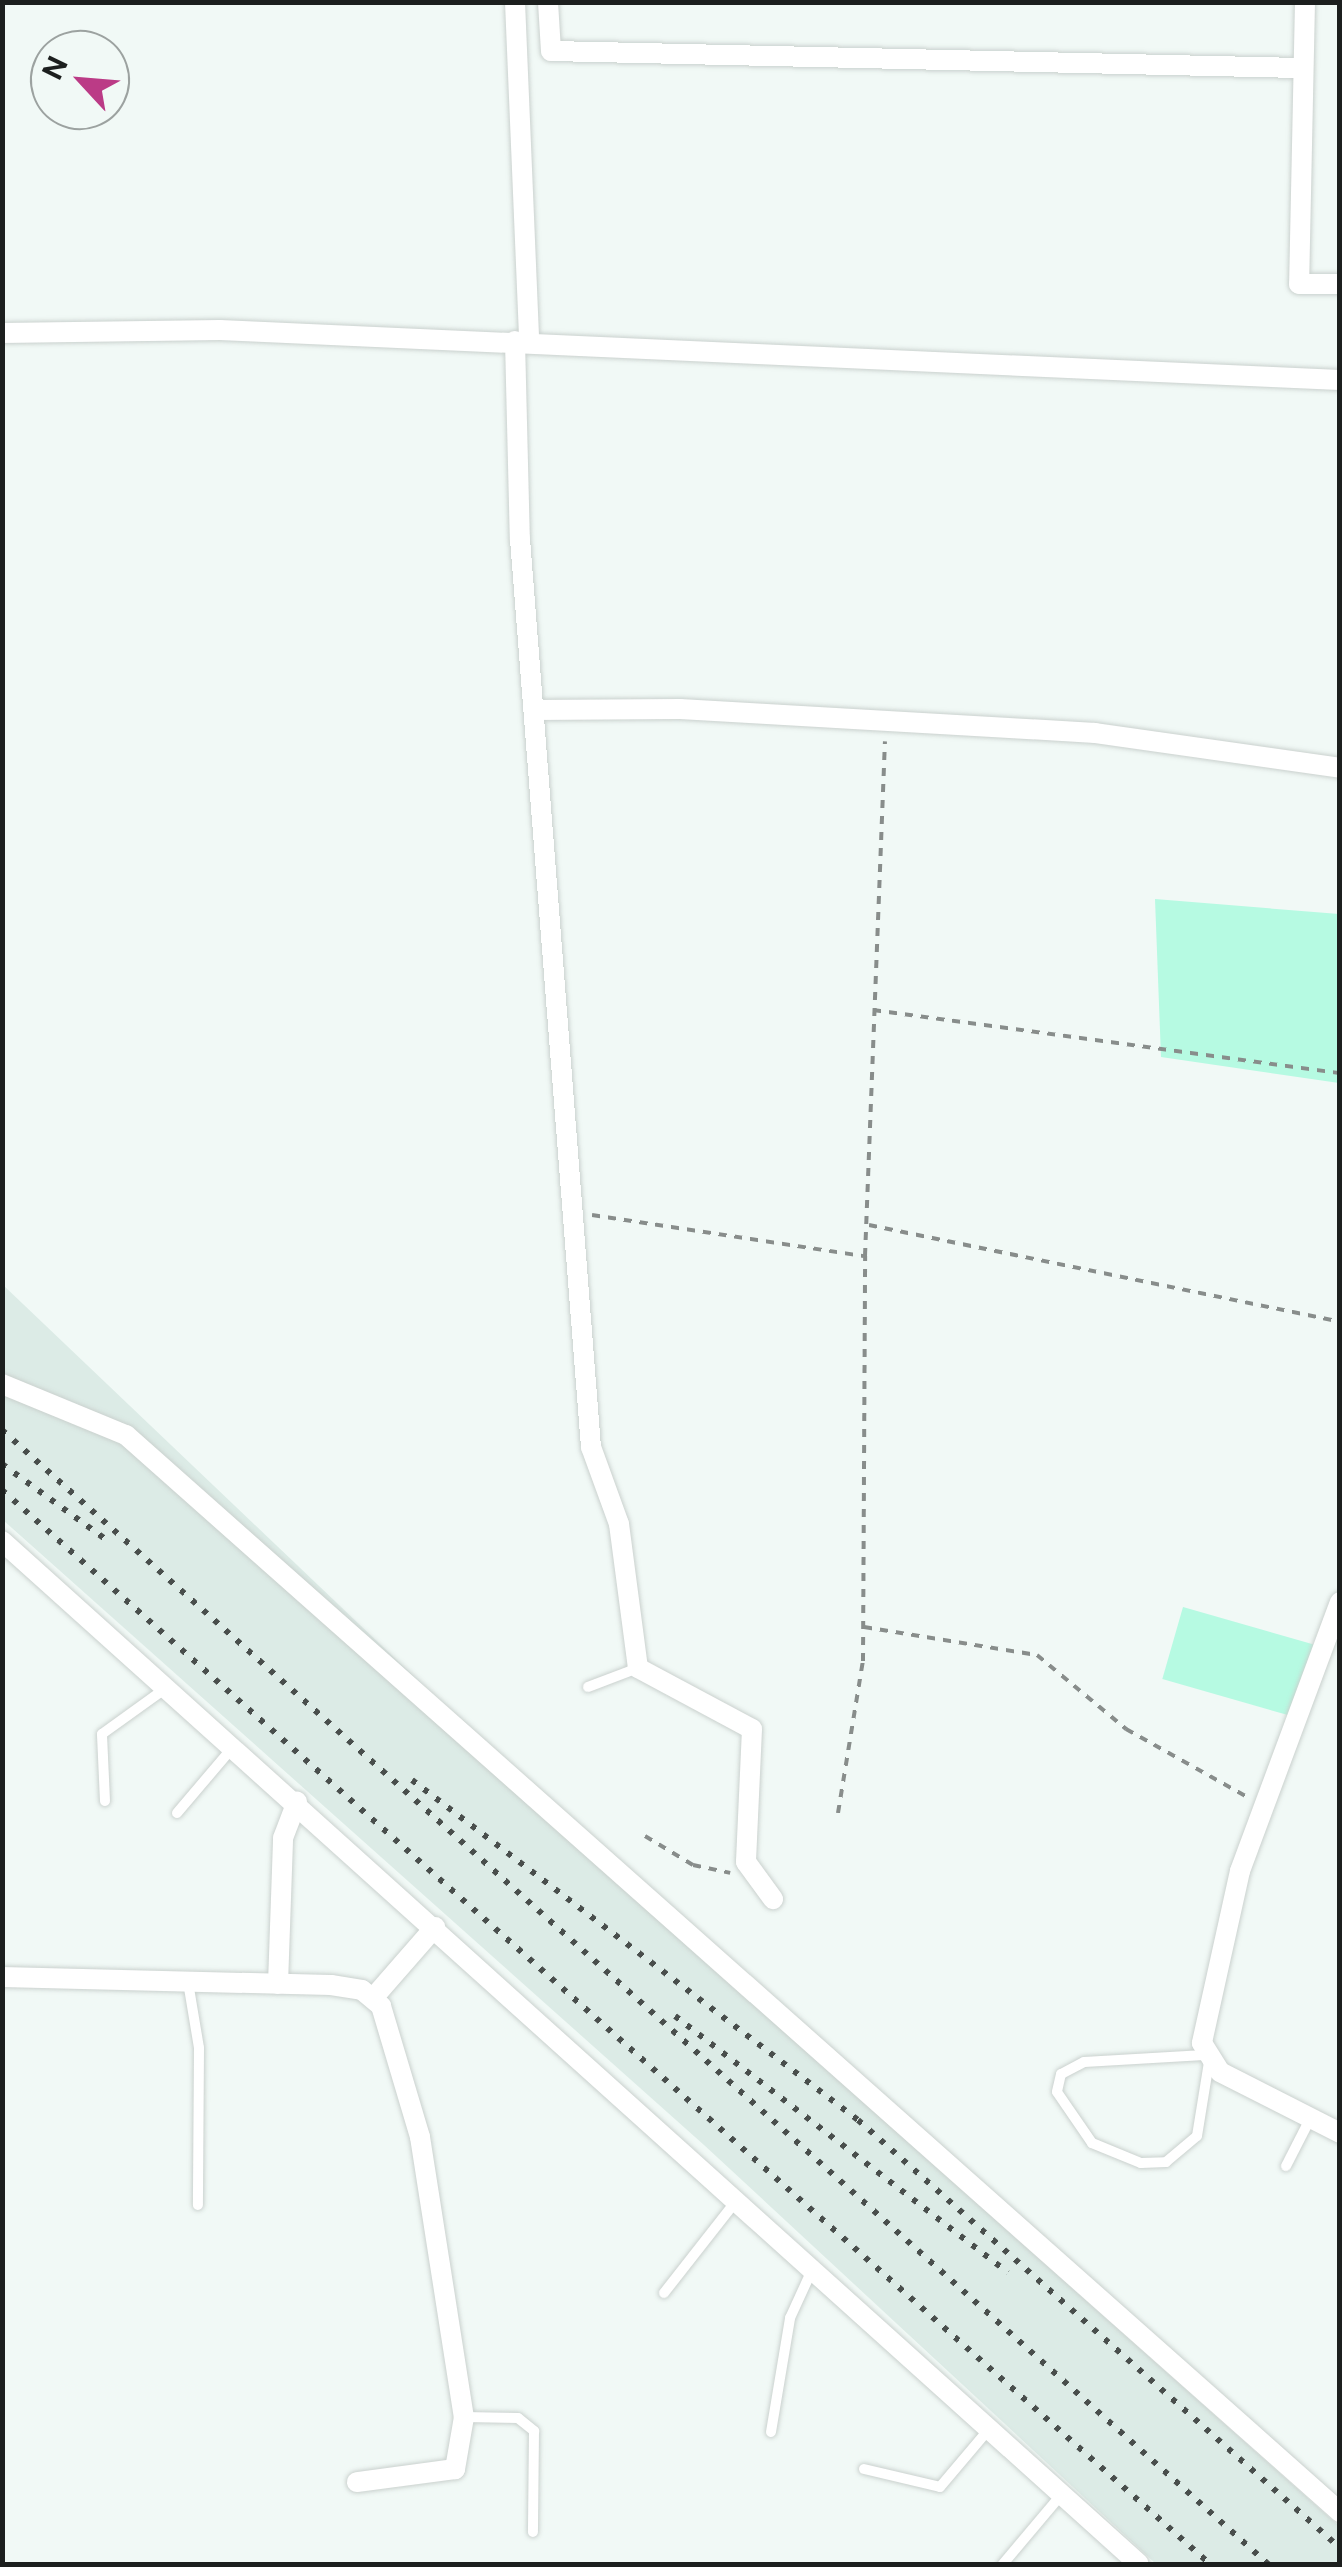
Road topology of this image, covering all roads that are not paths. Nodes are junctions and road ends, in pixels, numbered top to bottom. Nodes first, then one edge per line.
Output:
1 (515, 2) edge
2 (548, 2) edge
3 (1305, 2) edge
4 (1303, 68) junction
5 (1340, 284) edge
6 (2, 332) edge
7 (522, 341) junction
8 (1340, 380) edge
9 (534, 710) junction
10 (1340, 768) edge
11 (2, 1384) edge
12 (2, 1541) edge
13 (1340, 1602) edge
14 (638, 1668) junction
15 (588, 1687) dead end
16 (166, 1688) junction
17 (234, 1746) junction
18 (104, 1801) dead end
19 (297, 1802) junction
20 (177, 1813) dead end
21 (773, 1899) dead end
22 (435, 1927) junction
23 (2, 1977) edge
24 (188, 1982) junction
25 (278, 1984) junction
26 (374, 1997) junction
27 (1207, 2058) junction
28 (1308, 2121) junction
29 (1340, 2133) edge
30 (1286, 2166) dead end
31 (737, 2200) junction
32 (198, 2205) dead end
33 (813, 2269) junction
34 (664, 2292) dead end
35 (464, 2417) junction
36 (990, 2428) junction
37 (771, 2432) dead end
38 (864, 2469) dead end
39 (357, 2482) dead end
40 (1062, 2494) junction
41 (1340, 2512) edge
42 (533, 2532) dead end
43 (1003, 2564) edge
44 (1139, 2564) edge

1 - 7 street
2 - 4 street
3 - 4 street
4 - 5 street
6 - 7 street
7 - 8 street
7 - 9 street
9 - 10 street
9 - 14 street
11 - 41 street
12 - 16 street
13 - 27 street
14 - 15 lane
14 - 21 street
16 - 17 street
16 - 18 lane
17 - 19 street
17 - 20 lane
19 - 22 street
19 - 25 street
22 - 26 street
22 - 31 street
23 - 24 street
24 - 25 street
24 - 32 lane
25 - 26 street
26 - 35 street
27 - 27 lane
27 - 28 street
28 - 29 street
28 - 30 lane
31 - 33 street
31 - 34 lane
33 - 36 street
33 - 37 lane
35 - 39 street
35 - 42 lane
36 - 38 lane
36 - 40 street
40 - 43 lane
40 - 44 street

